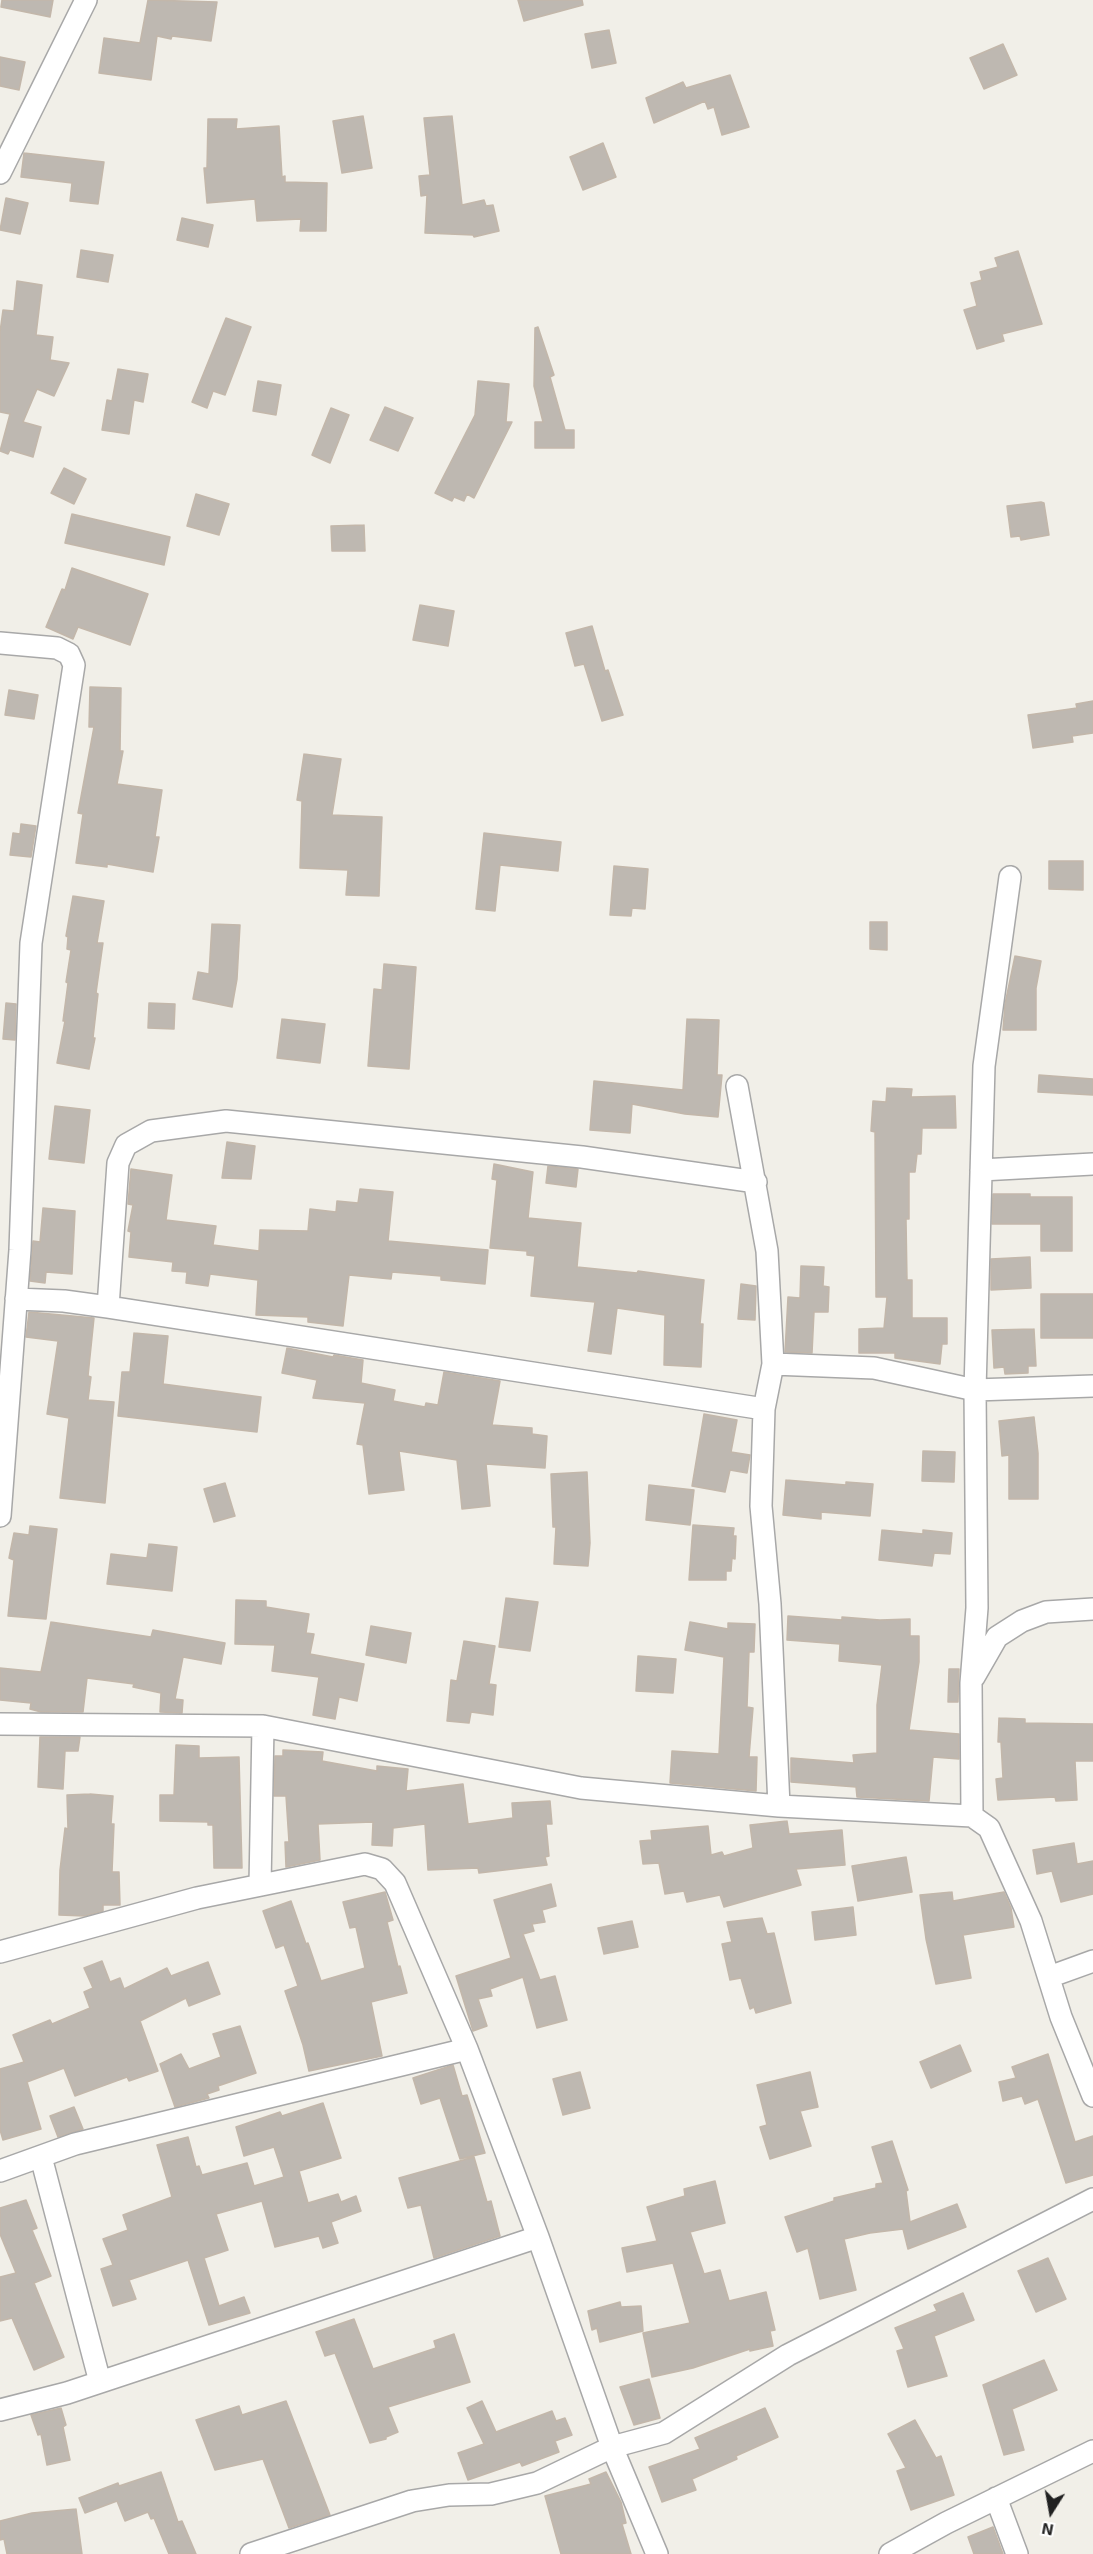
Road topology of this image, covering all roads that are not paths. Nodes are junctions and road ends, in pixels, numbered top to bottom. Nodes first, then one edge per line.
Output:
1 (86, 0) edge
2 (0, 173) edge
3 (0, 643) edge
4 (1011, 877) dead end
5 (737, 1086) dead end
6 (1093, 1164) edge
7 (981, 1170) junction
8 (756, 1182) junction
9 (16, 1299) junction
10 (108, 1307) junction
11 (773, 1364) junction
12 (1093, 1386) edge
13 (975, 1390) junction
14 (764, 1409) junction
15 (0, 1516) edge
16 (1093, 1610) edge
17 (971, 1683) junction
18 (0, 1724) edge
19 (263, 1726) junction
20 (779, 1806) junction
21 (972, 1816) junction
22 (260, 1885) junction
23 (0, 1952) edge
24 (1093, 1961) edge
25 (1049, 1977) junction
26 (467, 2049) junction
27 (1093, 2096) edge
28 (41, 2157) junction
29 (0, 2171) edge
30 (1093, 2199) edge
31 (538, 2237) junction
32 (100, 2382) junction
33 (0, 2410) edge
34 (612, 2447) junction
35 (1093, 2451) edge
36 (996, 2498) junction
37 (251, 2554) edge
38 (657, 2554) edge
39 (890, 2554) edge
40 (1017, 2554) edge

1 - 2 street
3 - 9 street
4 - 7 street
5 - 8 street
6 - 7 street
7 - 13 street
8 - 10 street
8 - 11 street
9 - 10 street
9 - 15 street
10 - 14 street
11 - 13 street
11 - 14 street
12 - 13 street
13 - 17 street
14 - 20 street
16 - 17 street
17 - 21 street
18 - 19 street
19 - 20 street
19 - 22 street
20 - 21 street
21 - 25 street
22 - 23 street
22 - 26 street
24 - 25 street
25 - 27 street
26 - 28 street
26 - 31 street
28 - 29 street
28 - 32 street
30 - 34 street
31 - 32 street
31 - 34 street
32 - 33 street
34 - 37 street
34 - 38 street
35 - 36 street
36 - 39 street
36 - 40 street

